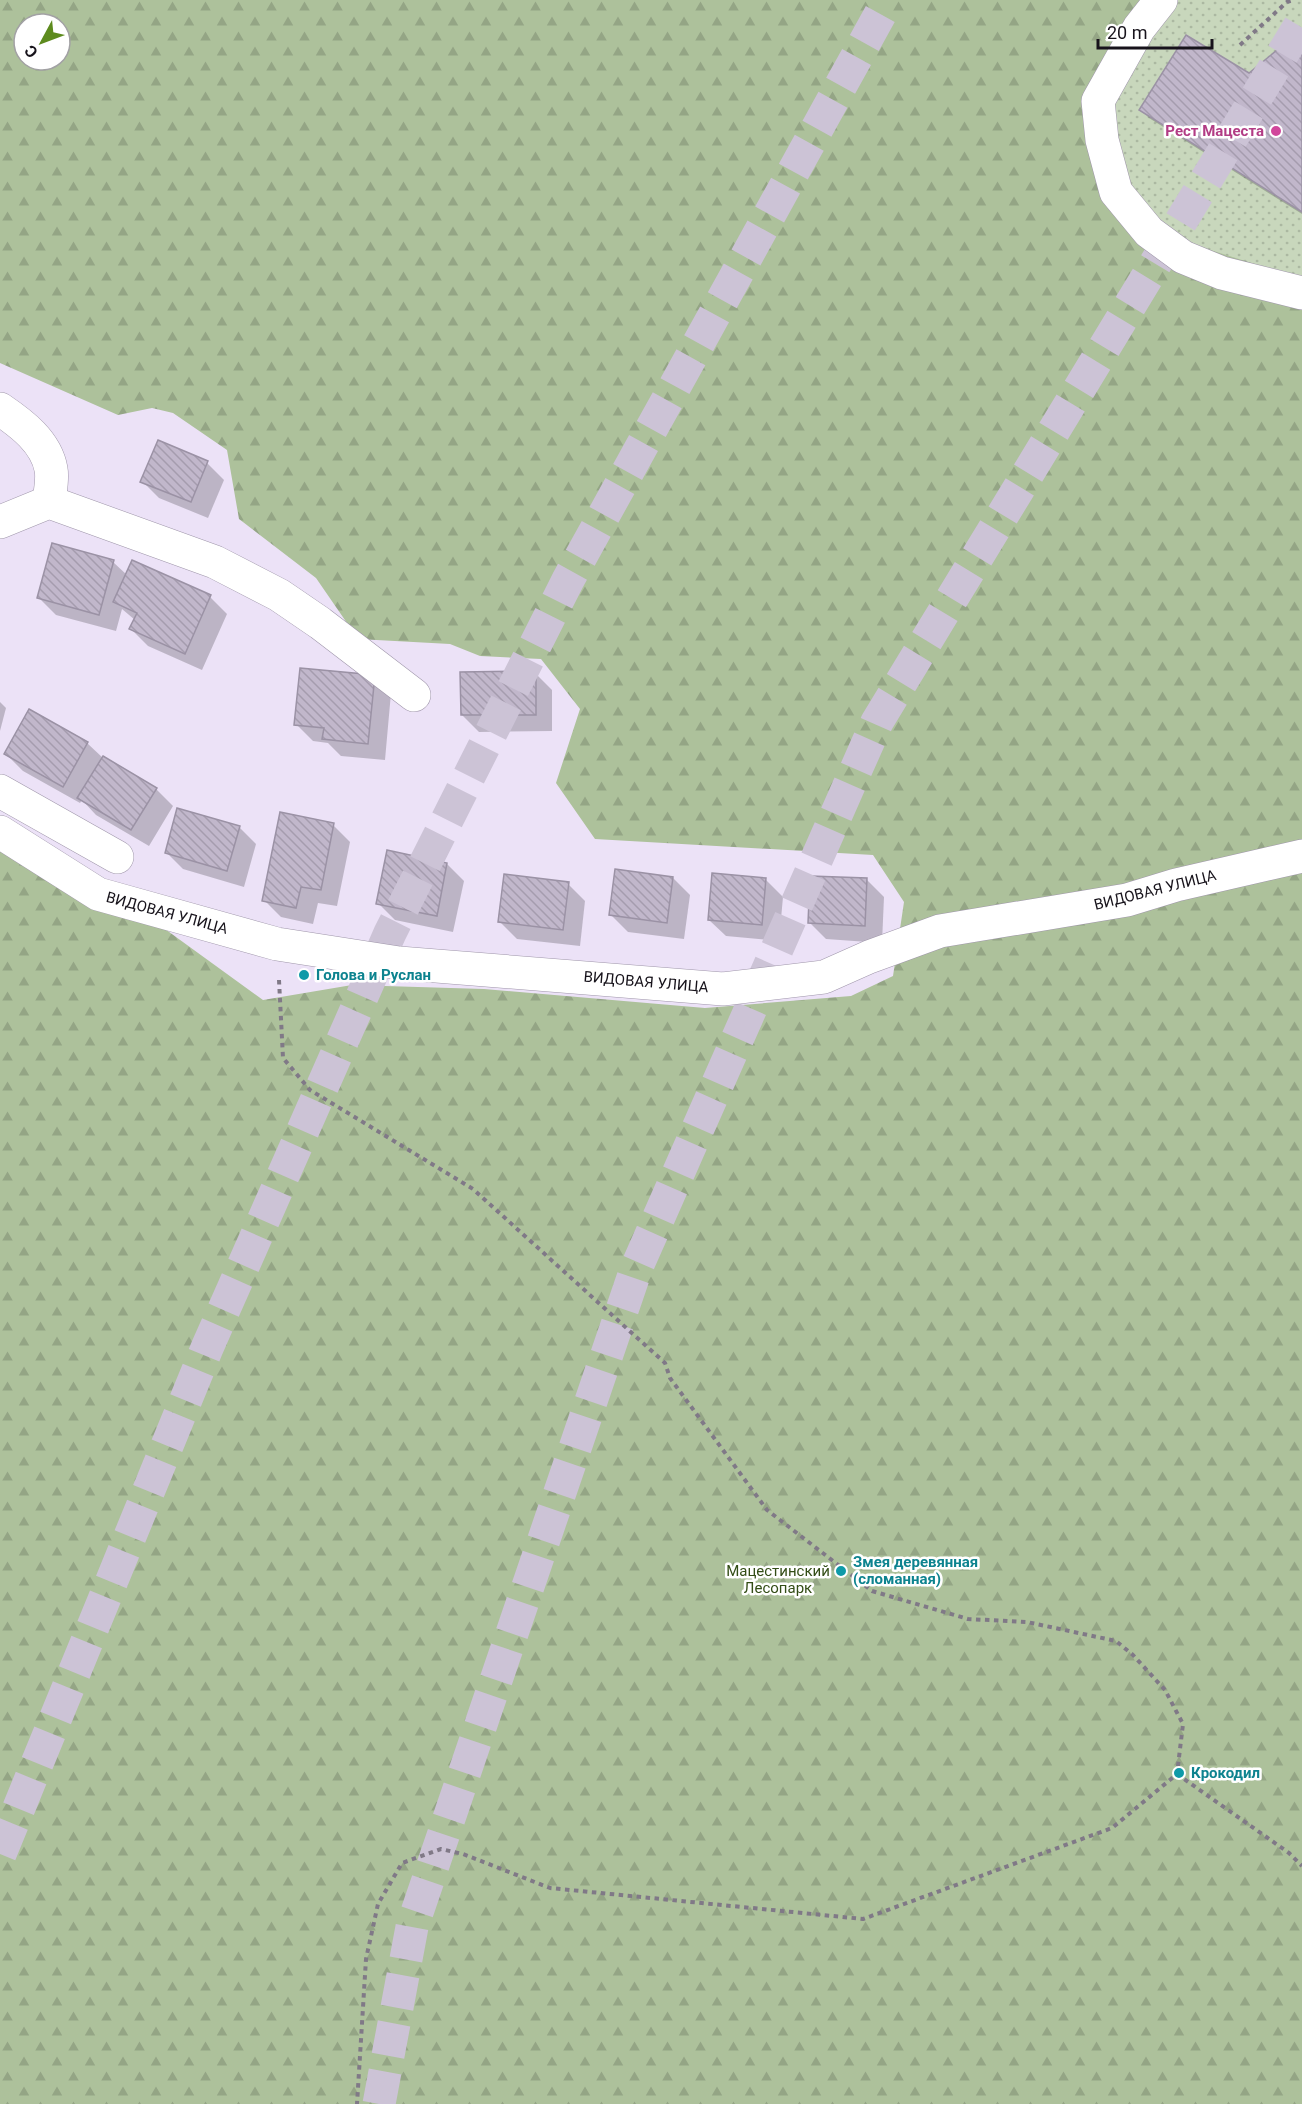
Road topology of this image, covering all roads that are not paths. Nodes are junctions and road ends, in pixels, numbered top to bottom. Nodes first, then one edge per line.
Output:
1 (1161, 0) edge
2 (1302, 293) edge
3 (0, 409) edge
4 (49, 502) junction
5 (0, 522) edge
6 (414, 695) dead end
7 (0, 791) edge
8 (0, 832) edge
9 (1302, 856) edge
10 (117, 857) dead end

1 - 2 street
3 - 4 street
4 - 5 street
4 - 6 street
7 - 10 street
8 - 9 street, ВИДОВАЯ УЛИЦА

